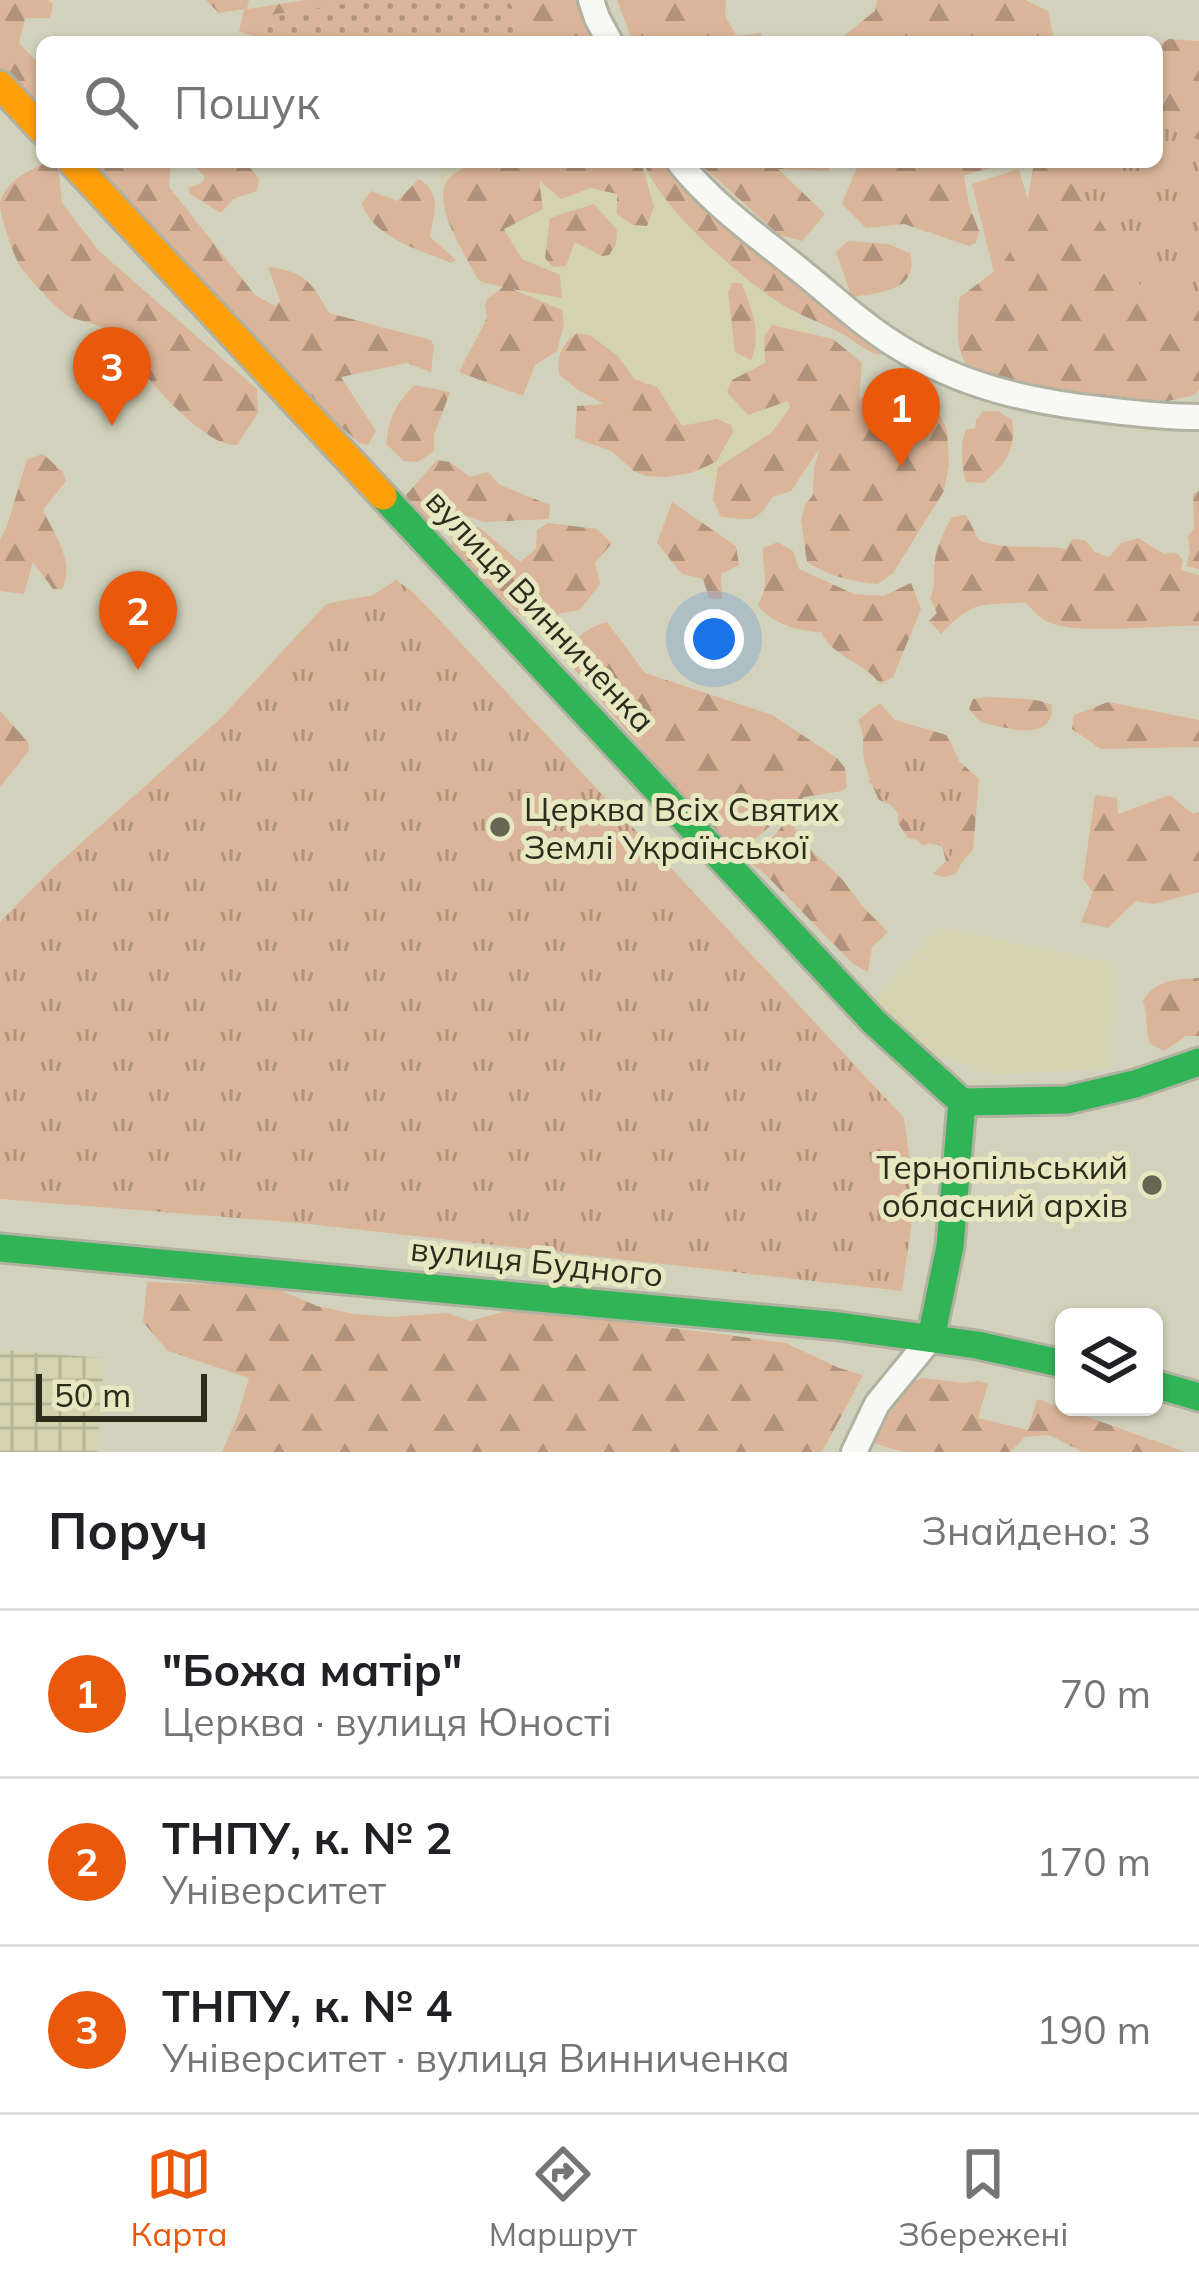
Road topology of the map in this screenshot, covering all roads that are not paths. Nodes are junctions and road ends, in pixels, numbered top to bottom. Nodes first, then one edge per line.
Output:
1 (591, 0) edge
2 (607, 36) edge
3 (0, 86) edge
4 (36, 124) edge
5 (79, 168) edge
6 (684, 168) edge
7 (1199, 417) edge
8 (1199, 1062) edge
9 (962, 1102) junction
10 (0, 1248) edge
11 (931, 1338) junction
12 (1055, 1362) edge
13 (1163, 1386) edge
14 (1199, 1396) edge
15 (860, 1450) edge

1 - 2 street
3 - 4 main road
5 - 9 main road, вулиця Винниченка
6 - 7 street
8 - 9 main road
9 - 11 main road
10 - 11 main road, вулиця Будного
11 - 12 main road, вулиця Будного
11 - 15 street
13 - 14 main road

